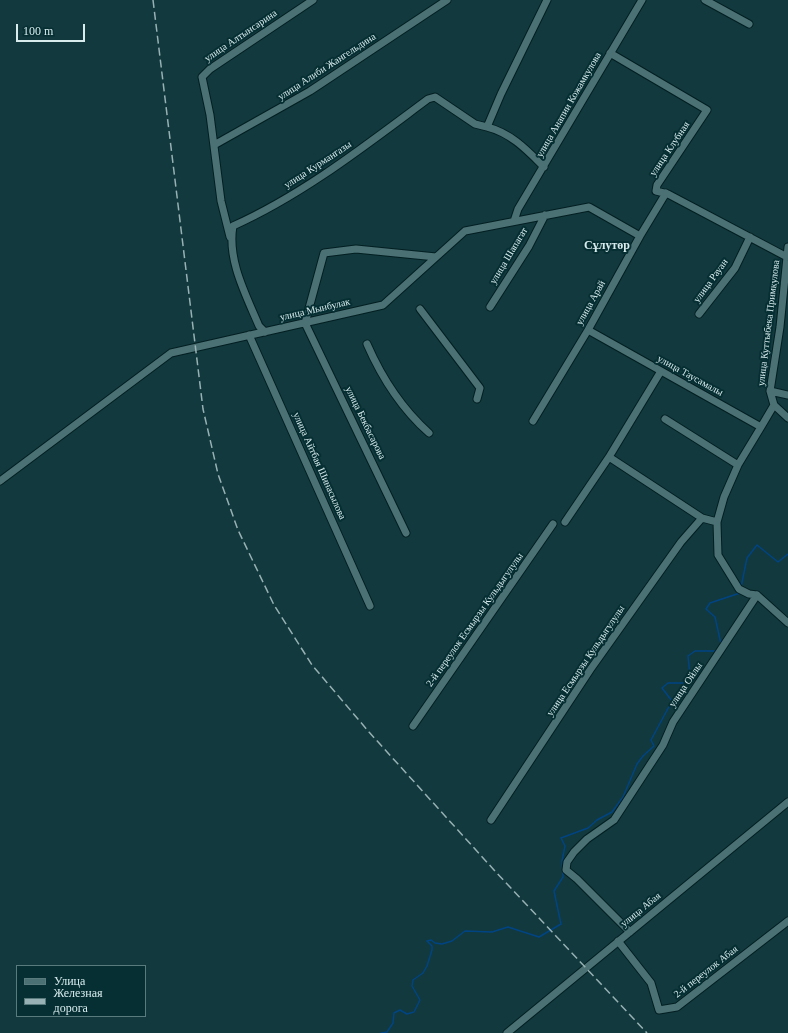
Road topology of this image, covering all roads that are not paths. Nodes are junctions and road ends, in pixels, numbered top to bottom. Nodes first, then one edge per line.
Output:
1 (313, 0) edge
2 (447, 0) edge
3 (547, 0) edge
4 (642, 0) edge
5 (705, 0) edge
6 (749, 24) dead end
7 (610, 53) junction
8 (487, 127) junction
9 (214, 146) junction
10 (544, 167) junction
11 (666, 193) junction
12 (545, 215) junction
13 (514, 221) junction
14 (640, 236) junction
15 (750, 237) junction
16 (231, 239) junction
17 (788, 247) edge
18 (436, 257) junction
19 (787, 257) junction
20 (490, 306) dead end
21 (420, 309) dead end
22 (699, 314) dead end
23 (306, 323) junction
24 (588, 330) junction
25 (265, 332) junction
26 (249, 335) junction
27 (367, 344) dead end
28 (661, 371) junction
29 (770, 391) junction
30 (788, 395) edge
31 (477, 399) dead end
32 (774, 406) junction
33 (788, 418) edge
34 (664, 419) dead end
35 (533, 421) dead end
36 (761, 427) junction
37 (428, 433) dead end
38 (608, 457) junction
39 (738, 465) junction
40 (0, 481) edge
41 (702, 518) junction
42 (565, 522) dead end
43 (717, 522) junction
44 (553, 524) dead end
45 (406, 532) dead end
46 (757, 595) junction
47 (370, 606) dead end
48 (788, 623) edge
49 (414, 726) dead end
50 (788, 802) edge
51 (491, 820) dead end
52 (788, 921) edge
53 (630, 932) junction
54 (618, 941) junction
55 (507, 1033) edge

1 - 9 street, улица Алтынсарина
2 - 9 street, улица Алиби Жангельдина
3 - 8 street
4 - 7 street, улица Анапии Кожамкулова
5 - 6 street
7 - 10 street, улица Анапии Кожамкулова
7 - 11 street, улица Клубная
8 - 10 street
8 - 16 street, улица Курмангазы
9 - 16 street
10 - 13 street, улица Анапии Кожамкулова
11 - 14 street, улица Арай
11 - 15 street, улица Клубная
12 - 13 street, улица Мынбулак
12 - 14 street, улица Мынбулак
12 - 20 street, улица Шапагат
13 - 18 street, улица Мынбулак
14 - 24 street, улица Арай
15 - 19 street, улица Клубная
15 - 22 street, улица Рауан
16 - 25 street
17 - 19 street, улица Куттыбека Примкулова
18 - 23 street, улица Мынбулак
18 - 23 street
19 - 29 street, улица Куттыбека Примкулова
21 - 31 street
23 - 25 street, улица Мынбулак
23 - 45 street, улица Бекбасарова
24 - 28 street, улица Таусамалы
24 - 35 street, улица Арай
25 - 26 street, улица Мынбулак
26 - 40 street, улица Мынбулак
26 - 47 street, улица Айтбая Шинасылова
27 - 37 street
28 - 36 street, улица Таусамалы
28 - 38 street
29 - 30 street
29 - 32 street, улица Куттыбека Примкулова
32 - 33 street
32 - 36 street
34 - 39 street
36 - 39 street
38 - 41 street
38 - 42 street
39 - 43 street
41 - 43 street
41 - 51 street, улица Есмырзы Кульдыгулулы
43 - 46 street
44 - 49 street, 2-й переулок Есмырзы Кульдыгулулы
46 - 48 street
46 - 53 street, улица Ойлы
50 - 53 street, улица Абая
52 - 54 street, 2-й переулок Абая
53 - 54 street, улица Абая
54 - 55 street, улица Абая

